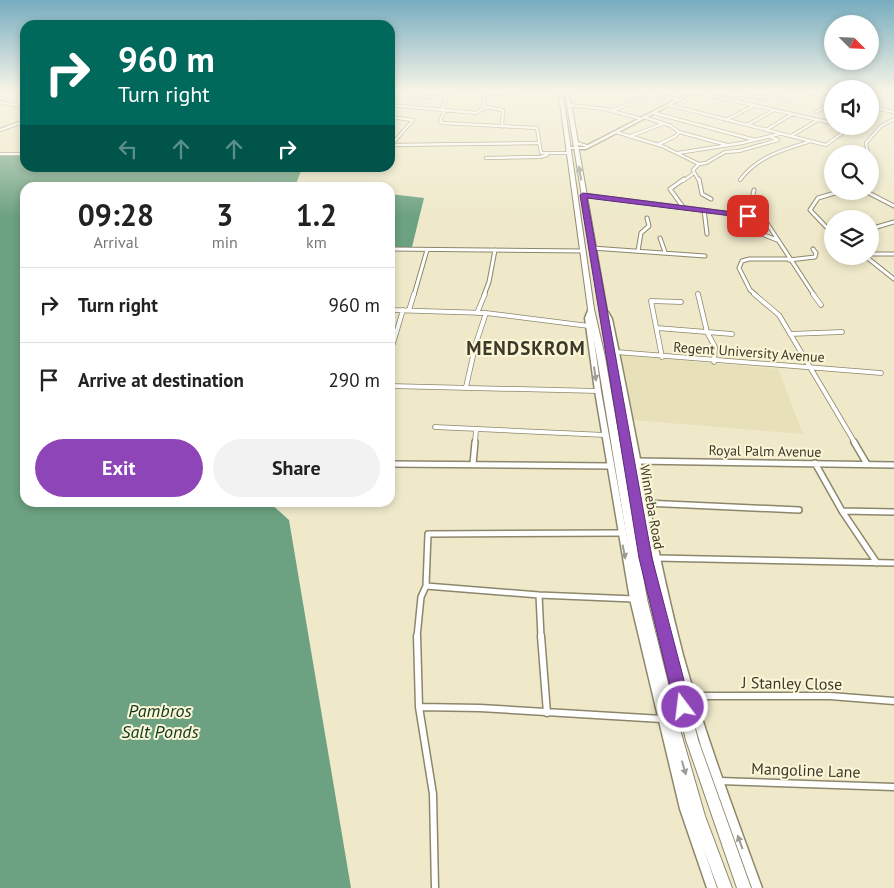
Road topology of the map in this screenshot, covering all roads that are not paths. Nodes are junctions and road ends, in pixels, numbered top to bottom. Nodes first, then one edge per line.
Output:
1 (537, 133) edge
2 (569, 133) edge
3 (571, 133) edge
4 (613, 133) edge
5 (621, 133) edge
6 (638, 133) edge
7 (678, 133) edge
8 (685, 133) edge
9 (731, 133) edge
10 (795, 133) edge
11 (873, 133) edge
12 (780, 134) joint
13 (840, 135) edge
14 (631, 136) junction
15 (791, 136) junction
16 (771, 137) junction
17 (755, 140) junction
18 (809, 142) junction
19 (538, 143) junction
20 (659, 144) junction
21 (395, 145) edge
22 (730, 145) junction
23 (866, 145) edge
24 (587, 146) junction
25 (572, 148) junction
26 (678, 153) junction
27 (0, 154) edge
28 (20, 154) edge
29 (549, 154) junction
30 (486, 158) dead end
31 (699, 164) junction
32 (694, 173) junction
33 (740, 180) dead end
34 (754, 190) dead end
35 (583, 195) junction
36 (824, 195) edge
37 (879, 198) edge
38 (711, 199) dead end
39 (894, 206) edge
40 (683, 207) junction
41 (704, 210) junction
42 (747, 216) junction
43 (647, 218) dead end
44 (894, 222) edge
45 (589, 225) junction
46 (824, 225) edge
47 (580, 226) junction
48 (879, 226) edge
49 (707, 234) dead end
50 (660, 238) dead end
51 (777, 240) junction
52 (592, 248) junction
53 (813, 248) dead end
54 (395, 249) edge
55 (427, 250) junction
56 (495, 250) junction
57 (584, 251) junction
58 (638, 251) junction
59 (664, 252) junction
60 (879, 252) edge
61 (894, 254) edge
62 (705, 256) dead end
63 (789, 259) junction
64 (876, 265) edge
65 (894, 279) edge
66 (698, 294) dead end
67 (681, 302) dead end
68 (821, 305) dead end
69 (597, 308) junction
70 (395, 310) edge
71 (403, 310) junction
72 (409, 310) junction
73 (477, 313) junction
74 (486, 314) junction
75 (589, 326) junction
76 (657, 328) junction
77 (708, 332) junction
78 (842, 332) dead end
79 (732, 334) dead end
80 (790, 334) junction
81 (395, 337) edge
82 (616, 352) junction
83 (662, 357) junction
84 (714, 362) junction
85 (812, 369) junction
86 (880, 374) dead end
87 (395, 386) edge
88 (466, 387) junction
89 (598, 391) junction
90 (435, 428) dead end
91 (476, 429) junction
92 (605, 435) junction
93 (636, 461) junction
94 (815, 463) junction
95 (395, 464) edge
96 (473, 464) junction
97 (867, 464) junction
98 (894, 465) edge
99 (610, 466) junction
100 (645, 503) junction
101 (799, 510) dead end
102 (842, 511) junction
103 (894, 512) edge
104 (621, 533) junction
105 (655, 558) junction
106 (877, 563) junction
107 (894, 563) edge
108 (426, 586) junction
109 (539, 595) junction
110 (634, 599) junction
111 (649, 646) junction
112 (673, 646) junction
113 (690, 696) junction
114 (894, 701) edge
115 (419, 707) junction
116 (547, 713) junction
117 (662, 719) junction
118 (718, 780) junction
119 (894, 787) edge
120 (434, 888) edge
121 (712, 888) edge
122 (725, 888) edge
123 (744, 888) edge
124 (756, 888) edge

1 - 19 street
2 - 25 highway, Winneba Road
3 - 25 highway, Winneba Road
4 - 24 street
5 - 14 street
6 - 14 street
7 - 20 street
8 - 22 street
9 - 17 street
10 - 15 street
11 - 23 street
12 - 15 street
12 - 16 street
13 - 18 street
14 - 20 street
15 - 18 street
16 - 17 street
16 - 31 street
17 - 22 street
18 - 33 street
19 - 21 street
19 - 29 street
20 - 26 street
22 - 26 street
24 - 25 highway
24 - 25 highway
25 - 29 street
35 -> 25 highway, Winneba Road
25 - 47 highway, Winneba Road
26 - 31 street
27 - 28 street
29 - 30 street
31 - 32 street
32 - 38 street
32 - 40 street
34 - 42 street
35 - 40 street
35 - 45 highway, Winneba Road
36 - 46 street
37 - 39 street
40 - 41 street
41 - 42 street
41 - 49 street
42 - 51 street
42 - 51 street
43 - 58 street
44 - 48 street
45 - 47 highway
45 - 52 highway, Winneba Road
47 - 57 highway, Winneba Road
50 - 59 street
51 - 63 street
52 - 58 street
52 - 69 highway, Winneba Road
53 - 63 street
54 - 55 street
55 - 56 street
55 - 72 street
56 - 57 street
56 - 73 street
57 - 69 highway, Winneba Road
58 - 59 street
59 - 62 street
60 - 61 street
63 - 68 street
63 - 80 street
64 - 65 street
66 - 77 street
67 - 76 street
69 - 75 street
69 - 82 street
69 - 111 highway, Winneba Road
69 - 112 highway, Winneba Road
70 - 71 street
71 - 72 street
71 - 81 street
72 - 73 street
73 - 74 street
74 - 75 street
74 - 88 street
75 -> 89 street
76 - 77 street
76 - 83 street
77 - 79 street
77 - 84 street
78 - 80 street
80 - 85 street
82 - 83 street, Regent University Avenue
82 - 93 street
83 - 84 street, Regent University Avenue
84 - 85 street, Regent University Avenue
85 - 86 street, Regent University Avenue
85 - 97 street
87 - 88 street
88 - 89 street
89 - 92 street
90 - 91 street
91 - 92 street
91 - 96 street
92 - 99 street
93 - 94 street, Royal Palm Avenue
93 - 100 street
94 - 97 street, Royal Palm Avenue
94 - 102 street
95 - 96 street
96 - 99 street
97 - 98 street, Royal Palm Avenue
99 - 104 street
100 - 101 street
100 - 105 street
102 - 103 street
102 - 106 street
104 - 108 street
104 -> 110 street
105 - 106 street
105 - 112 street
106 - 107 street
108 - 109 street
108 - 115 street
109 - 110 street
109 - 116 street
110 - 111 street
111 - 117 street
111 -> 122 highway, Winneba Road
112 - 113 street
112 - 123 highway, Winneba Road
113 - 114 street, J Stanley Close
113 - 118 street
115 - 116 street
115 - 120 street
116 - 117 street
117 - 121 street
118 - 119 street, Mangoline Lane
124 -> 118 street

